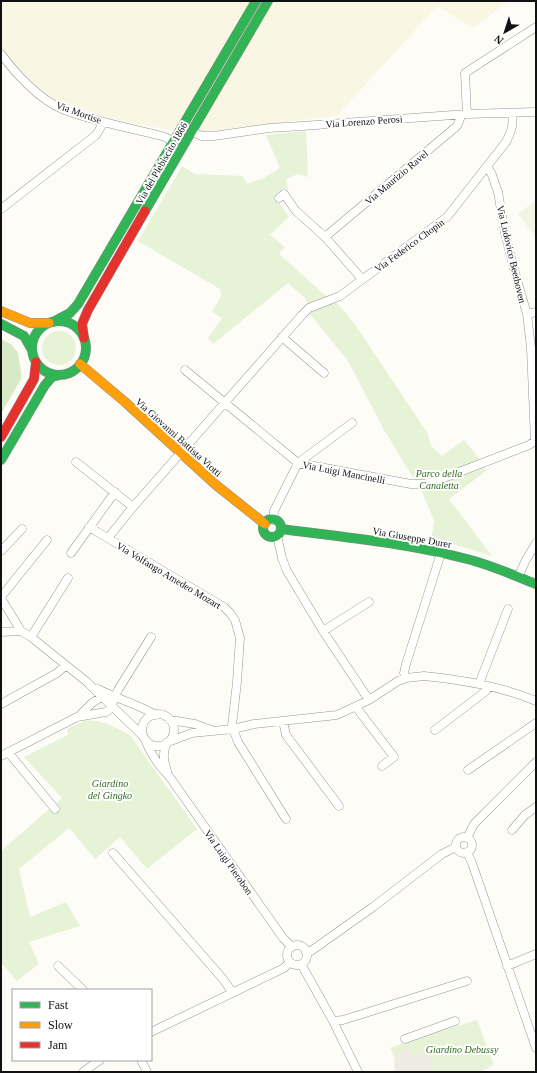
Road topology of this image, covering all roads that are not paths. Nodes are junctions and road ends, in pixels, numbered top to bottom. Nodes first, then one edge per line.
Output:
1 (256, 1) edge
2 (268, 1) edge
3 (536, 27) edge
4 (1, 54) edge
5 (536, 112) edge
6 (512, 114) junction
7 (464, 115) junction
8 (104, 122) junction
9 (192, 132) junction
10 (174, 142) junction
11 (487, 166) junction
12 (279, 198) dead end
13 (1, 209) edge
14 (325, 237) junction
15 (362, 279) junction
16 (1, 311) edge
17 (536, 312) edge
18 (527, 314) junction
19 (51, 323) junction
20 (1, 324) edge
21 (282, 337) junction
22 (84, 338) junction
23 (32, 350) junction
24 (36, 362) junction
25 (80, 364) junction
26 (184, 370) dead end
27 (324, 373) dead end
28 (60, 375) junction
29 (225, 403) junction
30 (352, 423) dead end
31 (1, 437) edge
32 (536, 441) edge
33 (181, 453) junction
34 (1, 460) edge
35 (76, 462) dead end
36 (298, 463) junction
37 (115, 492) junction
38 (133, 507) junction
39 (269, 522) junction
40 (89, 527) junction
41 (22, 529) dead end
42 (279, 532) junction
43 (108, 538) junction
44 (48, 540) dead end
45 (536, 543) edge
46 (1, 552) edge
47 (71, 553) dead end
48 (441, 553) junction
49 (518, 577) junction
50 (68, 578) dead end
51 (536, 584) edge
52 (1, 598) edge
53 (369, 602) dead end
54 (508, 609) dead end
55 (21, 631) junction
56 (323, 631) junction
57 (1, 632) edge
58 (31, 637) junction
59 (151, 637) dead end
60 (66, 666) junction
61 (406, 678) junction
62 (479, 684) junction
63 (488, 686) junction
64 (109, 698) junction
65 (369, 700) junction
66 (536, 700) edge
67 (1, 704) edge
68 (356, 707) junction
69 (156, 715) junction
70 (77, 717) junction
71 (170, 720) junction
72 (282, 721) junction
73 (536, 723) edge
74 (233, 730) junction
75 (436, 730) dead end
76 (214, 731) junction
77 (144, 738) junction
78 (167, 742) junction
79 (4, 754) edge
80 (536, 762) edge
81 (382, 766) dead end
82 (468, 770) dead end
83 (169, 776) junction
84 (339, 806) dead end
85 (536, 807) edge
86 (55, 809) dead end
87 (286, 819) dead end
88 (512, 830) dead end
89 (467, 838) junction
90 (456, 847) junction
91 (467, 852) junction
92 (113, 853) dead end
93 (292, 947) junction
94 (306, 952) junction
95 (536, 954) edge
96 (290, 962) junction
97 (302, 964) junction
98 (58, 966) dead end
99 (508, 966) junction
100 (467, 981) dead end
101 (82, 989) edge
102 (232, 992) junction
103 (455, 1021) dead end
104 (333, 1022) junction
105 (152, 1032) edge
106 (405, 1039) dead end
107 (536, 1048) edge
108 (99, 1061) edge
109 (142, 1061) edge
110 (83, 1072) edge
111 (147, 1072) edge
112 (358, 1072) edge

1 - 10 main road, Via del Plebiscito 1866
2 - 9 main road, Via del Plebiscito 1866
3 - 7 street
4 - 8 street, Via Mortise
5 - 6 street, Via Lorenzo Perosi
6 - 7 street, Via Lorenzo Perosi
6 - 11 street, Via Federico Chopin
7 - 9 street, Via Lorenzo Perosi
7 - 14 street, Via Maurizio Ravel
8 - 10 street, Via Mortise
8 - 13 street
9 - 22 main road, Via del Plebiscito 1866
10 - 19 main road, Via del Plebiscito 1866
11 - 15 street, Via Federico Chopin
11 - 18 street, Via Ludovico Beethoven
12 - 14 street
14 - 15 street
15 - 21 street, Via Federico Chopin
16 - 19 main road
17 - 18 street
18 - 32 street, Via Ludovico Beethoven
19 - 22 main road
19 - 23 main road
20 - 23 main road
21 - 27 street
21 - 29 street, Via Federico Chopin
22 - 25 main road
23 - 24 main road
24 - 28 main road
24 - 31 main road
25 - 28 main road
25 - 33 main road, Via Giovanni Battista Viotti
26 - 29 street, Via Luigi Mancinelli
28 - 34 main road
29 - 33 street, Via Volfango Amedeo Mozart
29 - 36 street, Via Luigi Mancinelli
30 - 36 street
32 - 36 street, Via Luigi Mancinelli
33 - 38 street, Via Volfango Amedeo Mozart
33 - 39 main road, Via Giovanni Battista Viotti
35 - 37 street
36 - 39 street
37 - 38 street
37 - 40 street
38 - 43 street, Via Volfango Amedeo Mozart
39 - 42 main road, Via Giovanni Battista Viotti
39 - 42 main road, Via Giovanni Battista Viotti
40 - 43 street, Via Volfango Amedeo Mozart
40 - 47 street
41 - 46 street
42 - 48 main road, Via Giuseppe Durer
42 - 56 street
43 - 74 street, Via Volfango Amedeo Mozart
44 - 52 street
45 - 49 street
48 - 49 main road, Via Giuseppe Durer
48 - 61 street
49 - 51 main road, Via Giuseppe Durer
50 - 58 street
52 - 55 street
53 - 56 street
54 - 62 street
55 - 57 street
55 - 58 street
56 - 65 street
58 - 60 street
59 - 64 street
60 - 64 street
60 - 67 street
61 - 62 street
61 - 65 street
62 - 63 street
63 - 66 street
63 - 75 street
64 - 69 street
64 - 70 street
64 - 70 street
64 - 77 street
65 - 68 street
68 - 72 street
68 - 81 street
69 - 71 street
69 - 77 street
70 - 79 street
71 - 76 street
71 - 78 street
72 - 74 street
72 - 84 street
73 - 82 street
74 - 76 street
74 - 87 street
76 - 78 street
77 - 78 street
77 - 83 street, Via Luigi Pierobon
78 - 83 street, Via Luigi Pierobon
79 - 86 street
80 - 89 street
83 - 93 street, Via Luigi Pierobon
85 - 88 street
89 - 90 street
89 - 91 street
90 - 91 street
90 - 94 street
91 - 99 street
92 - 102 street
93 - 94 street
93 - 96 street
94 - 97 street
95 - 99 street
96 - 97 street
96 - 102 street
97 - 104 street
98 - 101 street
99 - 107 street
100 - 104 street
102 - 105 street
103 - 106 street
104 - 112 street
108 - 110 street
109 - 111 street

